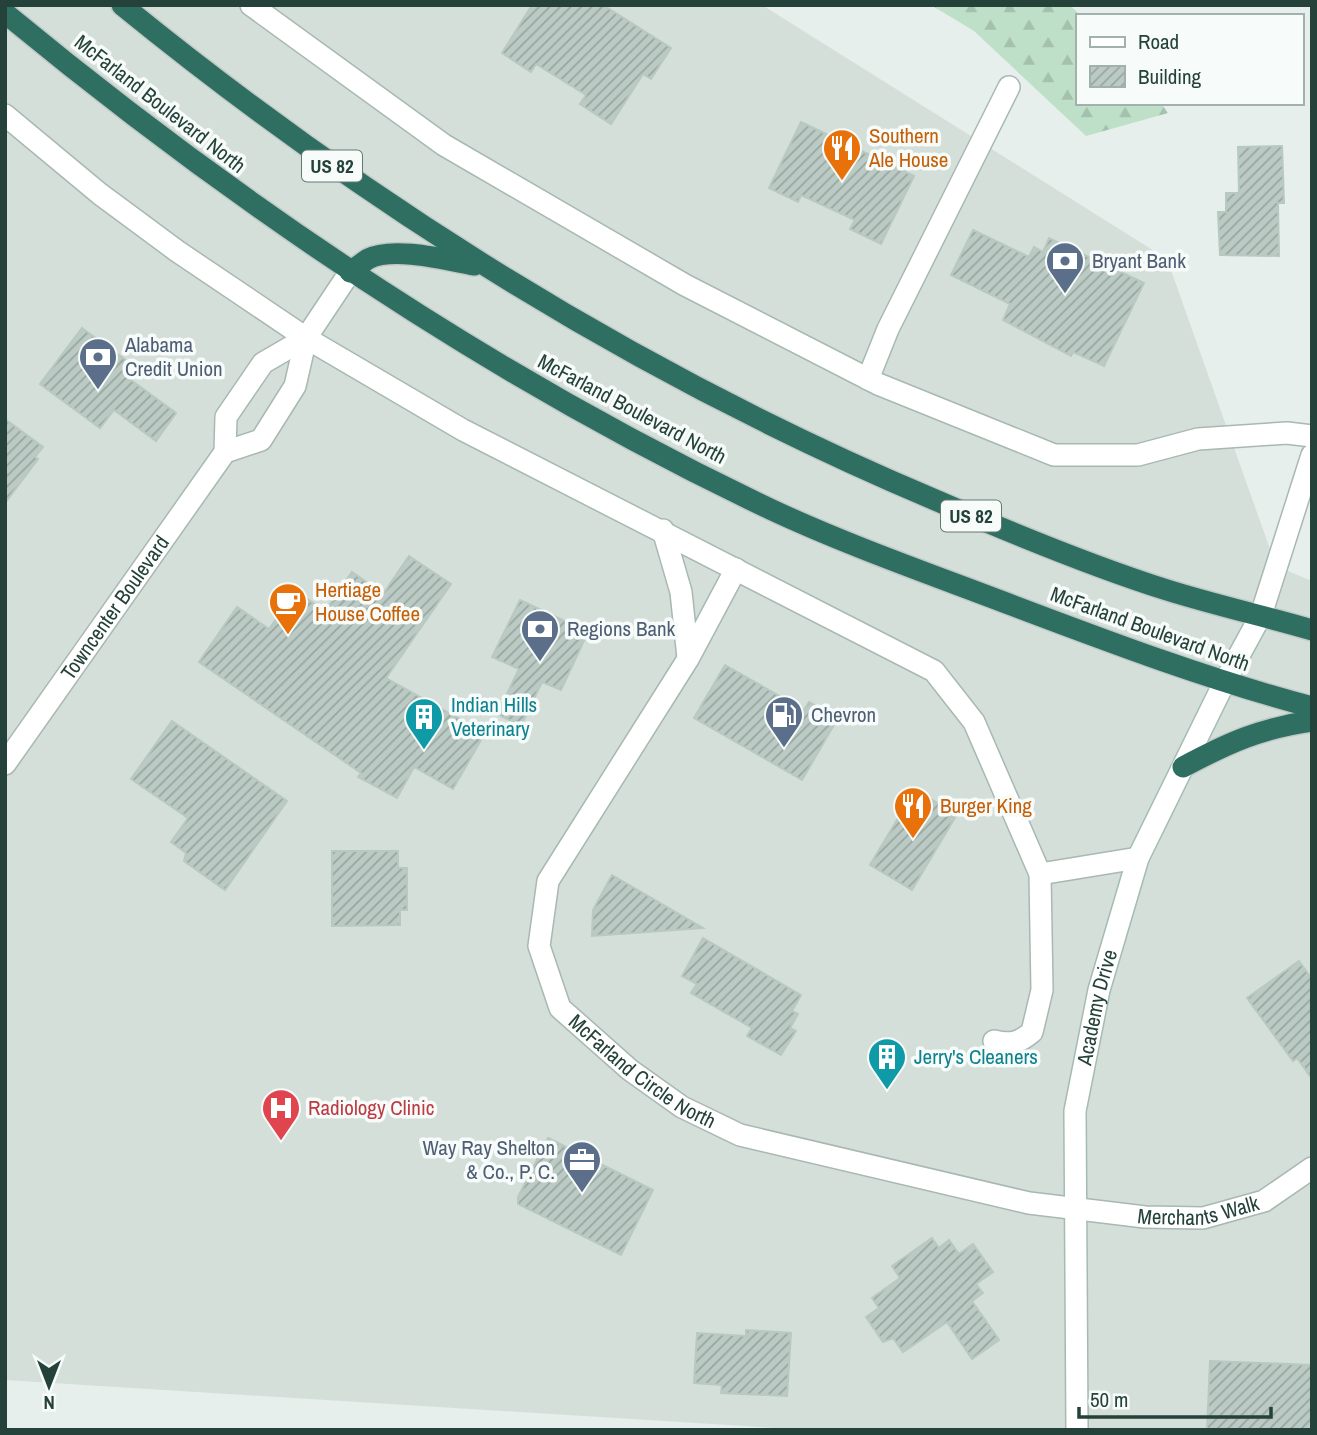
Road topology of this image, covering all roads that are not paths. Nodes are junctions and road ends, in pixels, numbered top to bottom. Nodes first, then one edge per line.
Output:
1 (122, 5) edge
2 (251, 5) edge
3 (5, 13) edge
4 (1009, 87) dead end
5 (5, 115) edge
6 (486, 267) junction
7 (350, 272) junction
8 (306, 338) junction
9 (868, 379) junction
10 (1312, 436) edge
11 (225, 452) junction
12 (1312, 455) edge
13 (663, 530) junction
14 (736, 569) junction
15 (1261, 615) junction
16 (1312, 630) edge
17 (688, 659) junction
18 (1224, 683) junction
19 (1312, 707) edge
20 (1312, 720) edge
21 (5, 764) edge
22 (1183, 767) junction
23 (1138, 858) junction
24 (1040, 874) junction
25 (995, 1041) dead end
26 (1312, 1168) edge
27 (1073, 1209) junction
28 (1077, 1430) edge

1 - 6 highway, McFarland Boulevard North / US 82
2 - 9 street
3 - 7 highway, McFarland Boulevard North
4 - 9 street
5 - 8 street
6 - 7 highway
6 - 15 highway, McFarland Boulevard North / US 82
7 - 8 street
7 - 18 highway, McFarland Boulevard North
8 - 11 street
8 - 11 street
8 - 13 street
9 - 10 street
11 - 21 street, Towncenter Boulevard
12 - 15 street, Academy Drive
13 - 14 street
13 - 17 street
14 - 17 street, McFarland Circle North
14 - 24 street
15 - 16 highway, McFarland Boulevard North / US 82
15 - 18 street, Academy Drive
17 - 27 street, McFarland Circle North
18 - 19 highway, McFarland Boulevard North
18 - 22 street, Academy Drive
20 - 22 highway
22 - 23 street, Academy Drive
23 - 24 street
23 - 27 street, Academy Drive
24 - 25 street
26 - 27 street, Merchants Walk
27 - 28 street, Academy Drive

